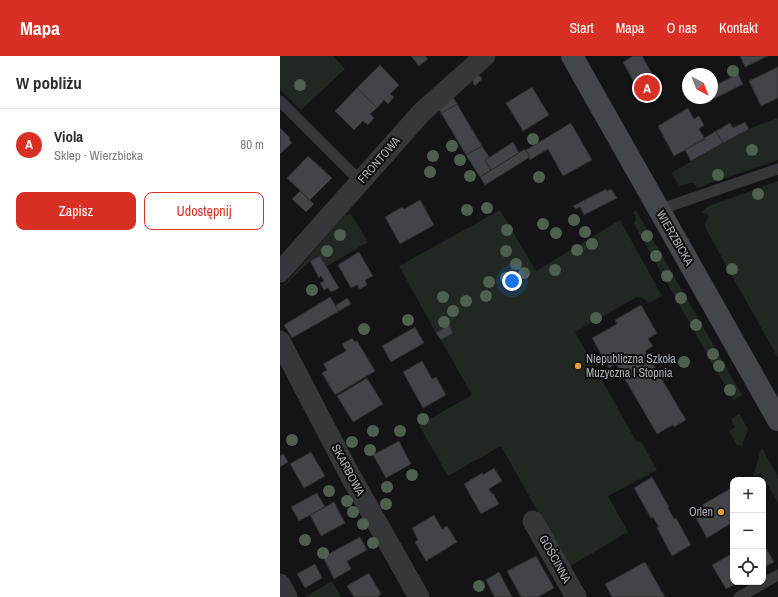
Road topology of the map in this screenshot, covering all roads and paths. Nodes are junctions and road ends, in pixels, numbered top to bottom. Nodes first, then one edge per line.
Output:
1 (485, 56) edge
2 (572, 56) edge
3 (280, 101) edge
4 (778, 169) edge
5 (360, 181) junction
6 (658, 210) junction
7 (280, 272) edge
8 (280, 341) edge
9 (778, 420) edge
10 (533, 521) dead end
11 (778, 575) edge
12 (280, 584) edge
13 (288, 597) edge
14 (419, 597) edge
15 (576, 597) edge
16 (739, 597) edge

1 - 5 street, FRONTOWA
2 - 6 street, WIERZBICKA
3 - 5 lane
4 - 6 lane
5 - 7 street, FRONTOWA
6 - 9 street, WIERZBICKA
8 - 14 street, SKARBOWA
10 - 15 street, GOŚCINNA
11 - 16 lane
12 - 13 street

